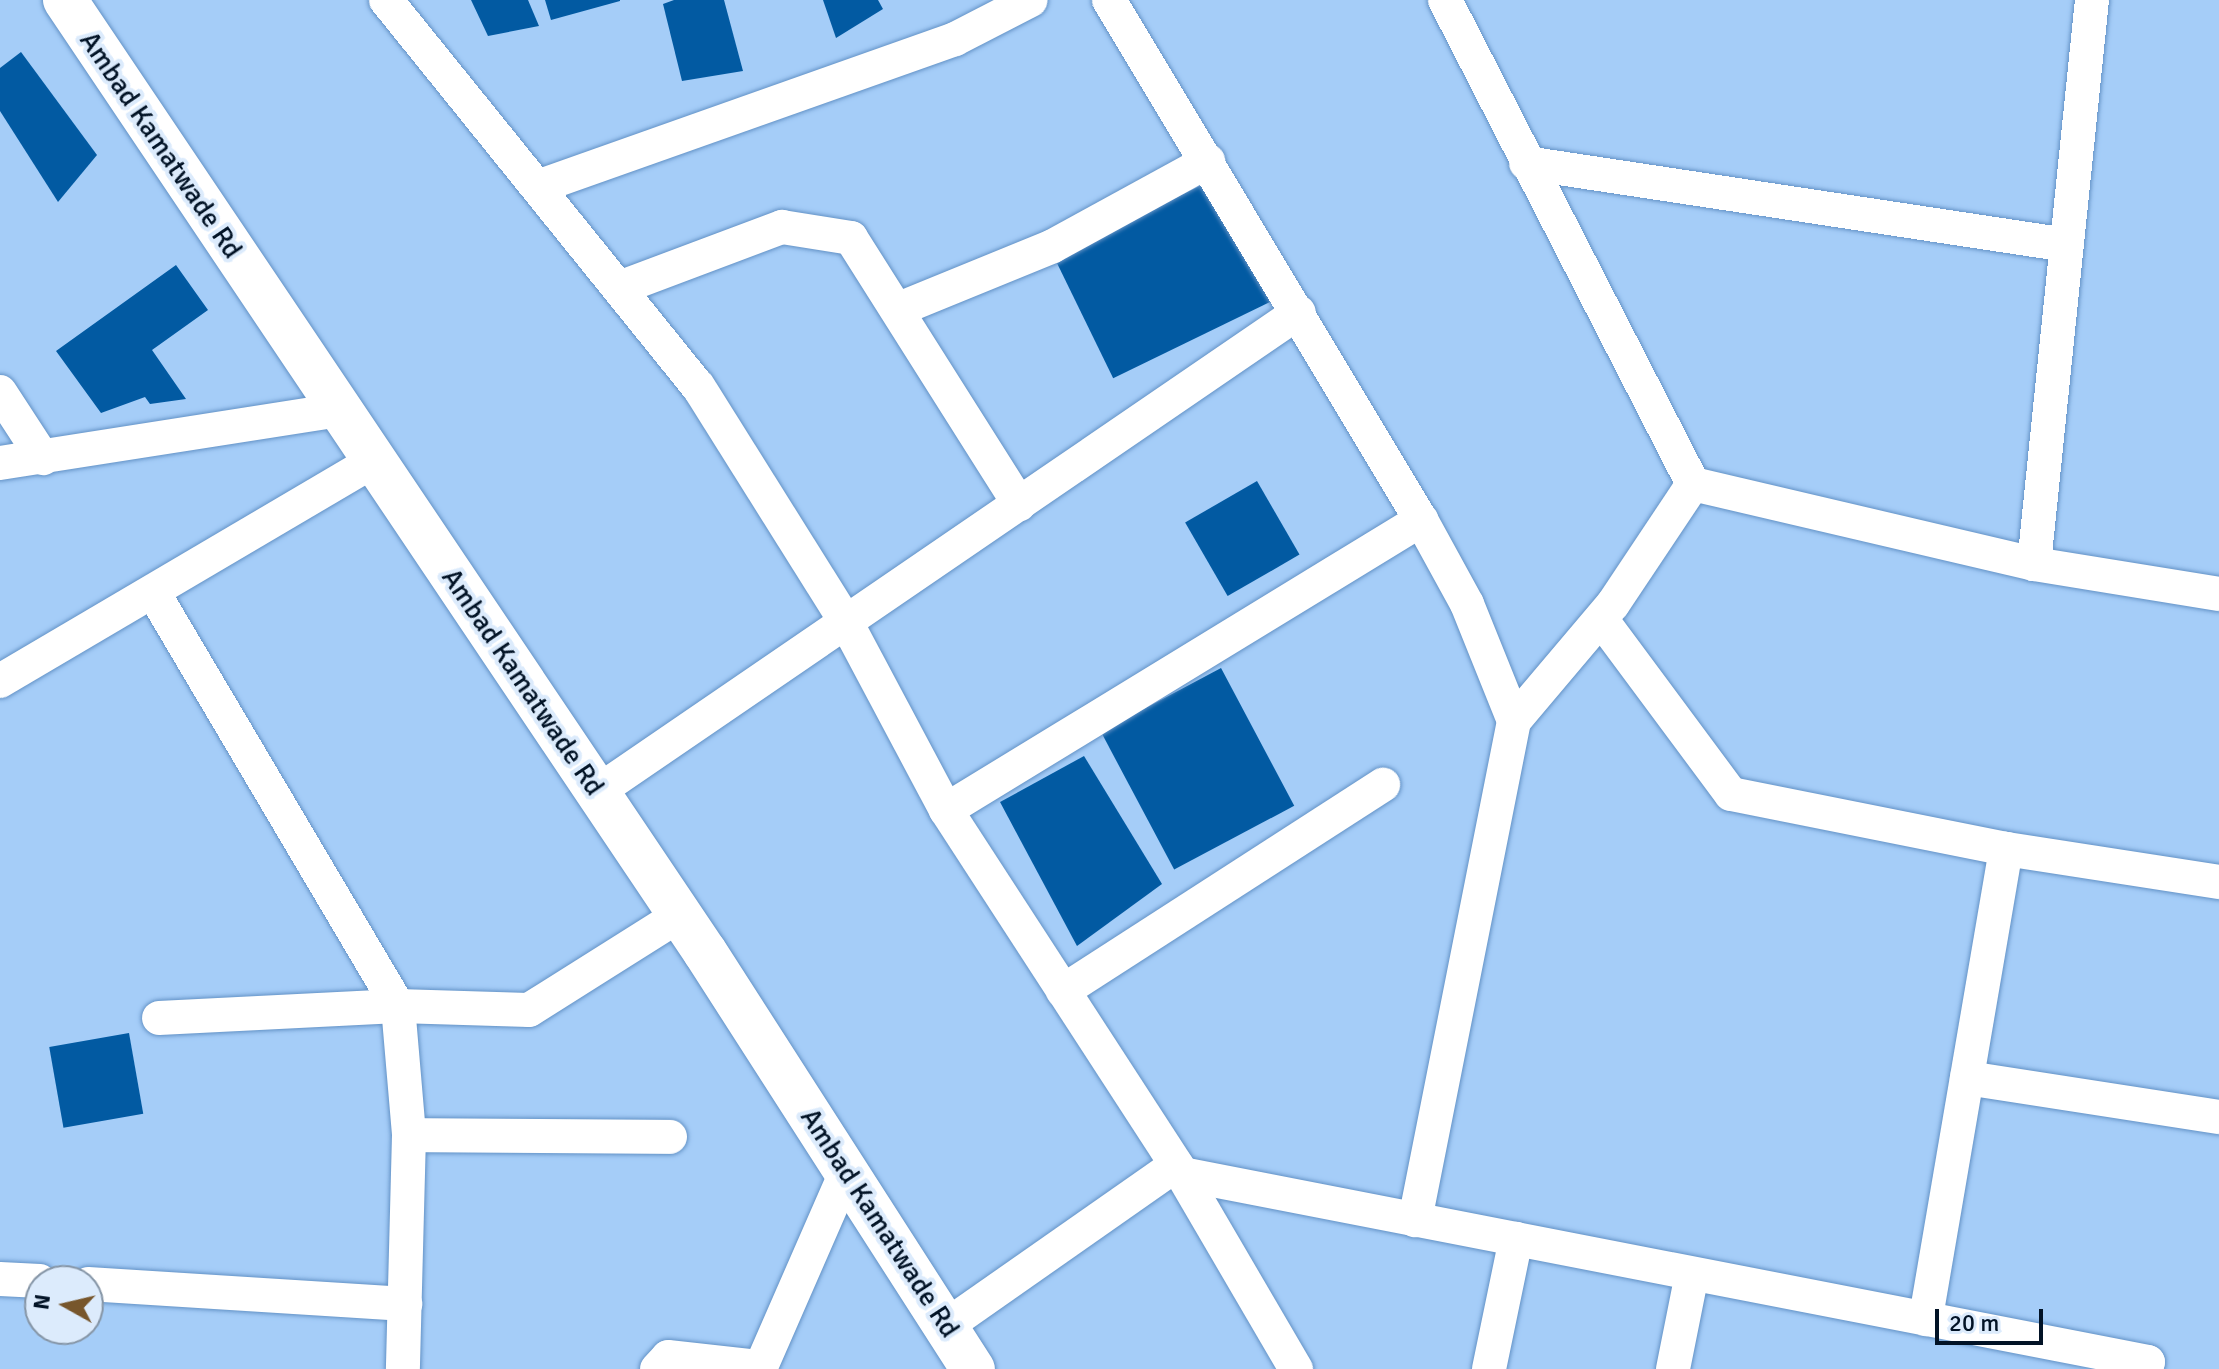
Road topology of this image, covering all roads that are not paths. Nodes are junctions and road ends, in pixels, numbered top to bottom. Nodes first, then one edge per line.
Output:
1 (65, 0) edge
2 (386, 0) edge
3 (1031, 0) edge
4 (1109, 0) edge
5 (1445, 0) edge
6 (2092, 0) edge
7 (1208, 161) junction
8 (1526, 163) junction
9 (540, 186) junction
10 (2067, 245) junction
11 (622, 287) junction
12 (899, 309) junction
13 (1299, 312) junction
14 (0, 392) edge
15 (338, 410) junction
16 (43, 458) junction
17 (374, 461) junction
18 (0, 463) edge
19 (1693, 484) junction
20 (1019, 504) junction
21 (1421, 520) junction
22 (2034, 564) junction
23 (153, 592) junction
24 (2219, 594) edge
25 (1601, 619) junction
26 (846, 622) junction
27 (0, 681) edge
28 (1514, 721) junction
29 (1383, 785) dead end
30 (597, 792) junction
31 (946, 810) junction
32 (2006, 849) junction
33 (2219, 882) edge
34 (680, 915) junction
35 (1063, 991) junction
36 (398, 1006) junction
37 (159, 1018) dead end
38 (1967, 1078) junction
39 (2219, 1117) edge
40 (409, 1135) junction
41 (670, 1137) dead end
42 (1179, 1170) junction
43 (846, 1172) junction
44 (1415, 1220) junction
45 (1516, 1239) junction
46 (1692, 1274) junction
47 (0, 1279) edge
48 (24, 1280) edge
49 (104, 1285) edge
50 (405, 1304) junction
51 (1926, 1319) junction
52 (946, 1326) junction
53 (760, 1368) edge
54 (403, 1369) edge
55 (657, 1369) edge
56 (973, 1369) edge
57 (1296, 1369) edge
58 (1489, 1369) edge
59 (1673, 1369) edge
60 (2146, 1369) edge

1 - 15 street, Ambad Kamatwade Rd
2 - 9 street
3 - 9 street
4 - 7 street
5 - 8 street
6 - 10 street
7 - 12 street
7 - 13 street
8 - 10 street
8 - 19 street
9 - 11 street
10 - 22 street
11 - 12 street
11 - 26 street
12 - 20 street
13 - 20 street
13 - 21 street
14 - 16 street
15 - 16 street
15 - 17 street, Ambad Kamatwade Rd
16 - 18 street
17 - 23 street
17 - 30 street, Ambad Kamatwade Rd
19 - 22 street
19 - 25 street
20 - 26 street
21 - 28 street
21 - 31 street
22 - 24 street
23 - 27 street
23 - 36 street
25 - 28 street
25 - 32 street
26 - 30 street
26 - 31 street
28 - 44 street
29 - 35 street
30 - 34 street, Ambad Kamatwade Rd
31 - 35 street
32 - 33 street
32 - 38 street
34 - 36 street
34 - 43 street, Ambad Kamatwade Rd
35 - 42 street
36 - 37 street
36 - 40 street
38 - 39 street
38 - 51 street
40 - 41 street
40 - 50 street
42 - 44 street
42 - 52 street
42 - 57 street
43 - 52 street, Ambad Kamatwade Rd
43 - 53 street
44 - 45 street
45 - 46 street
45 - 58 street
46 - 51 street
46 - 59 street
47 - 48 street
49 - 50 street
50 - 54 street
51 - 60 street
52 - 56 street, Ambad Kamatwade Rd
53 - 55 street

